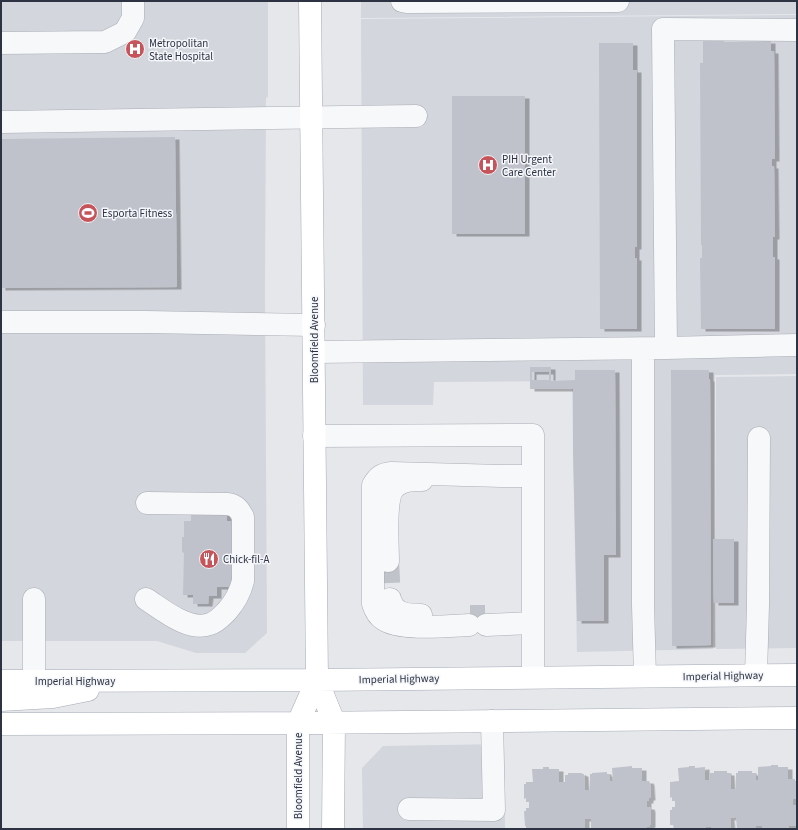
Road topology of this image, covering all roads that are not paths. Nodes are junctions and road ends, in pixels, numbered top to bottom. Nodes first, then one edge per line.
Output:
1 (133, 1) edge
2 (310, 1) edge
3 (402, 1) edge
4 (618, 1) edge
5 (797, 30) edge
6 (1, 43) edge
7 (416, 116) dead end
8 (311, 117) junction
9 (1, 122) edge
10 (1, 322) edge
11 (314, 325) junction
12 (797, 345) edge
13 (666, 348) junction
14 (643, 349) junction
15 (314, 352) junction
16 (314, 436) junction
17 (759, 438) dead end
18 (502, 476) junction
19 (533, 476) junction
20 (147, 503) dead end
21 (388, 561) tunnel mouth
22 (34, 598) dead end
23 (146, 599) dead end
24 (390, 599) tunnel mouth
25 (478, 620) junction
26 (532, 623) junction
27 (756, 675) junction
28 (797, 675) edge
29 (645, 676) junction
30 (533, 677) junction
31 (128, 680) junction
32 (317, 680) junction
33 (1, 681) edge
34 (34, 681) junction
35 (1, 700) edge
36 (797, 718) edge
37 (492, 721) junction
38 (334, 722) junction
39 (298, 723) junction
40 (1, 724) edge
41 (409, 809) dead end
42 (298, 829) edge
43 (333, 829) edge

1 - 6 lane
2 - 8 main road, Bloomfield Avenue
3 - 4 lane
5 - 13 lane
7 - 8 lane
8 - 9 lane
8 - 11 main road, Bloomfield Avenue
10 - 11 lane
11 - 15 main road, Bloomfield Avenue
12 - 13 lane
13 - 14 lane
14 - 15 lane
14 - 29 lane
15 - 16 main road, Bloomfield Avenue
16 - 19 lane
16 - 32 main road, Bloomfield Avenue
17 - 27 lane
18 - 19 lane
18 - 21 lane
18 - 25 lane
19 - 26 lane
20 - 23 lane
22 - 34 lane
24 - 25 lane
25 - 26 lane
26 - 30 lane
27 - 28 main road, Imperial Highway
27 - 29 main road, Imperial Highway
29 - 30 main road, Imperial Highway
30 - 32 main road, Imperial Highway
31 - 32 main road, Imperial Highway
31 - 34 main road, Imperial Highway
31 - 35 main road
32 - 38 main road, Bloomfield Avenue
32 - 39 main road, Bloomfield Avenue
33 - 34 main road, Imperial Highway
36 - 37 main road
37 - 38 main road
37 - 41 lane
38 - 39 main road
38 - 43 main road, Bloomfield Avenue
39 - 40 main road
39 - 42 main road, Bloomfield Avenue

